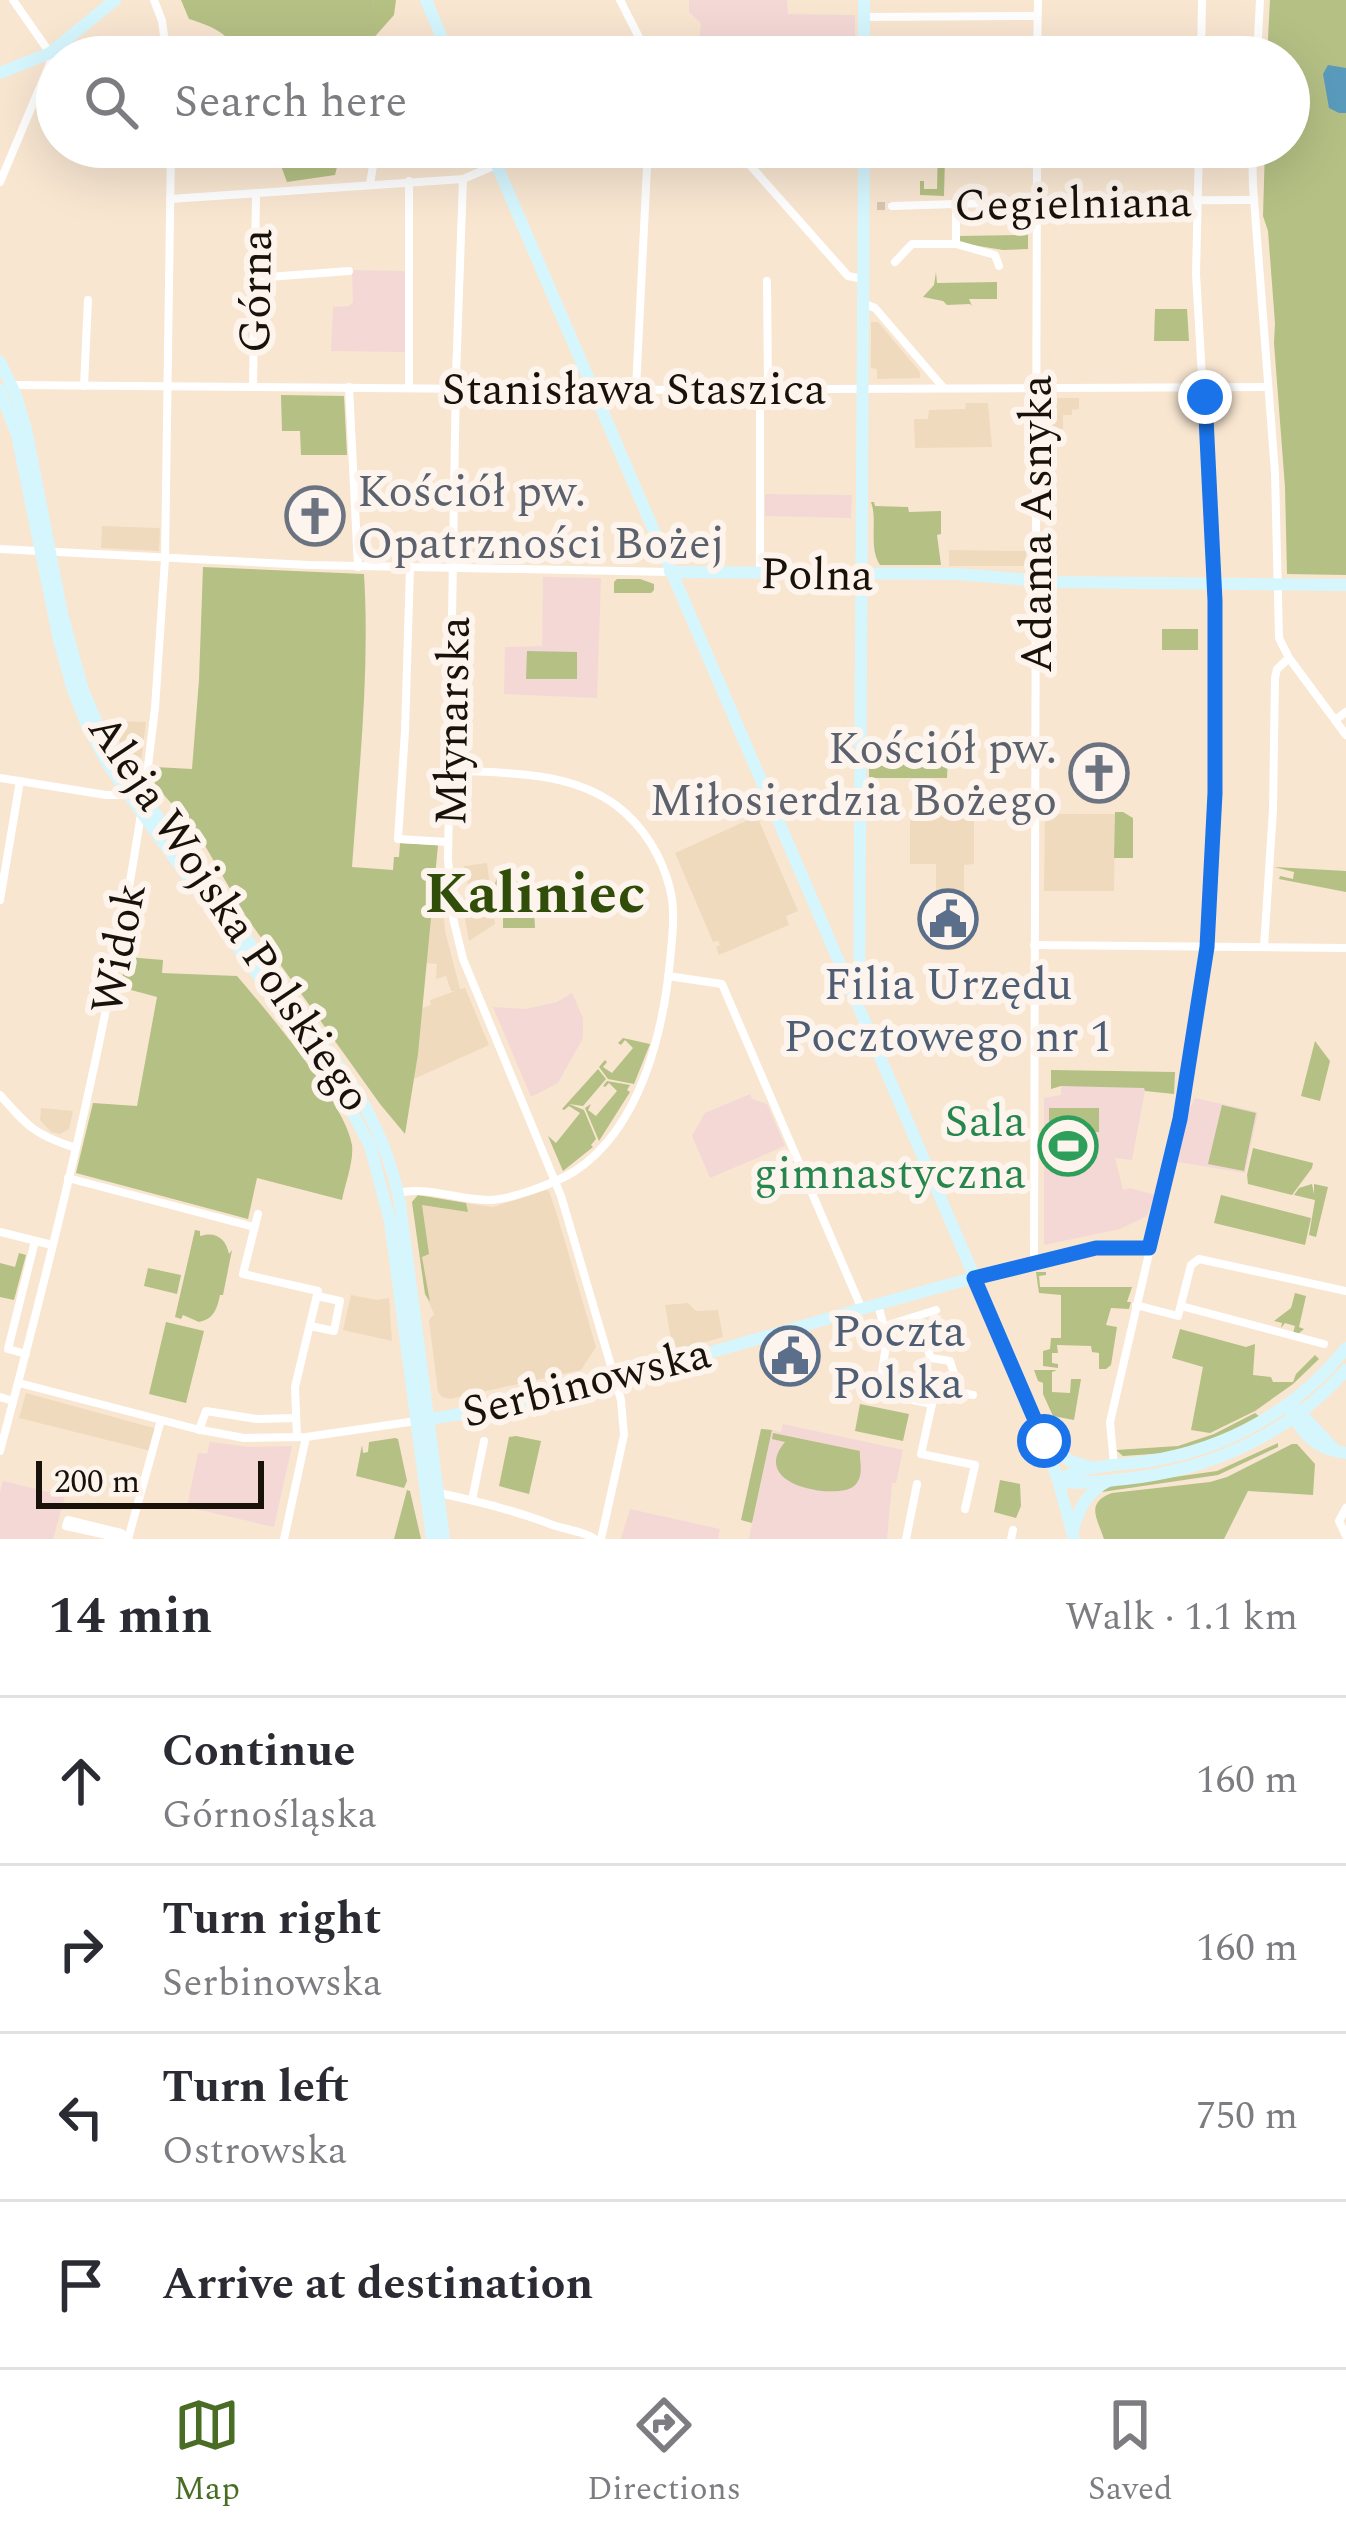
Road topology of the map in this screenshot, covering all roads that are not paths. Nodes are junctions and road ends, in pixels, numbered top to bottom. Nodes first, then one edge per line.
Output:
1 (13, 0) edge
2 (115, 0) edge
3 (154, 0) edge
4 (426, 0) edge
5 (620, 0) edge
6 (864, 0) edge
7 (1037, 0) edge
8 (1202, 0) edge
9 (1260, 0) edge
10 (1037, 16) junction
11 (864, 17) junction
12 (69, 36) edge
13 (164, 36) edge
14 (441, 36) edge
15 (638, 36) edge
16 (864, 36) edge
17 (1037, 36) edge
18 (1201, 36) edge
19 (1258, 36) edge
20 (36, 42) edge
21 (36, 59) edge
22 (0, 73) edge
23 (36, 99) edge
24 (171, 168) edge
25 (373, 168) edge
26 (489, 168) edge
27 (497, 168) edge
28 (647, 168) edge
29 (753, 168) edge
30 (866, 168) edge
31 (1036, 168) edge
32 (1198, 168) edge
33 (1253, 168) edge
34 (463, 179) junction
35 (409, 181) junction
36 (0, 182) edge
37 (370, 184) junction
38 (256, 195) junction
39 (170, 199) junction
40 (1197, 199) junction
41 (1254, 200) junction
42 (1036, 202) junction
43 (956, 204) junction
44 (892, 206) tunnel mouth
45 (956, 244) junction
46 (895, 262) dead end
47 (999, 266) dead end
48 (349, 271) dead end
49 (255, 278) junction
50 (863, 279) junction
51 (767, 280) dead end
52 (88, 300) dead end
53 (863, 303) junction
54 (0, 362) edge
55 (84, 386) junction
56 (168, 386) junction
57 (4, 387) edge
58 (253, 387) junction
59 (349, 387) junction
60 (1035, 387) junction
61 (1204, 387) junction
62 (1268, 387) junction
63 (409, 388) junction
64 (455, 388) junction
65 (862, 388) junction
66 (943, 388) junction
67 (592, 389) junction
68 (635, 389) junction
69 (764, 389) junction
70 (0, 549) edge
71 (45, 552) junction
72 (165, 559) junction
73 (358, 567) junction
74 (410, 568) junction
75 (454, 568) junction
76 (670, 572) junction
77 (760, 573) junction
78 (861, 574) junction
79 (1035, 581) junction
80 (1214, 584) junction
81 (1278, 584) junction
82 (1346, 585) edge
83 (1289, 658) junction
84 (1346, 712) edge
85 (1335, 720) junction
86 (1346, 735) edge
87 (148, 768) junction
88 (450, 770) junction
89 (128, 776) junction
90 (0, 778) edge
91 (20, 781) junction
92 (138, 802) junction
93 (448, 842) junction
94 (4, 852) edge
95 (0, 900) edge
96 (829, 942) junction
97 (858, 943) junction
98 (1034, 945) junction
99 (1207, 947) junction
100 (1264, 947) junction
101 (1346, 948) edge
102 (860, 968) junction
103 (842, 974) junction
104 (668, 976) junction
105 (858, 1010) junction
106 (0, 1095) edge
107 (76, 1148) junction
108 (68, 1178) junction
109 (555, 1180) junction
110 (398, 1193) junction
111 (257, 1214) dead end
112 (254, 1227) junction
113 (0, 1232) edge
114 (35, 1241) junction
115 (52, 1245) junction
116 (1149, 1248) junction
117 (1034, 1262) junction
118 (974, 1278) junction
119 (1346, 1291) edge
120 (317, 1296) junction
121 (877, 1303) junction
122 (1136, 1305) junction
123 (1181, 1306) junction
124 (861, 1307) junction
125 (936, 1310) dead end
126 (914, 1316) junction
127 (310, 1326) junction
128 (885, 1326) junction
129 (1324, 1344) dead end
130 (1346, 1348) edge
131 (26, 1354) junction
132 (1346, 1370) edge
133 (615, 1378) junction
134 (19, 1383) junction
135 (960, 1392) junction
136 (973, 1394) dead end
137 (0, 1397) edge
138 (14, 1401) junction
139 (932, 1404) junction
140 (1295, 1411) junction
141 (296, 1418) junction
142 (161, 1420) junction
143 (423, 1420) junction
144 (199, 1430) junction
145 (302, 1437) junction
146 (1044, 1441) junction
147 (484, 1442) dead end
148 (0, 1451) edge
149 (1342, 1453) edge
150 (1114, 1465) junction
151 (1091, 1467) junction
152 (1058, 1480) junction
153 (1110, 1480) junction
154 (917, 1484) dead end
155 (439, 1493) junction
156 (472, 1501) junction
157 (1346, 1508) edge
158 (965, 1509) dead end
159 (1073, 1536) edge
160 (1343, 1536) edge
161 (127, 1538) edge
162 (284, 1539) edge
163 (432, 1539) edge
164 (444, 1539) edge
165 (598, 1539) edge
166 (906, 1539) edge

1 - 20 street
2 - 12 street
3 - 13 street
4 - 14 street
5 - 15 street
6 - 11 street
7 - 10 street
8 - 18 street
9 - 19 street
10 - 11 street
10 - 17 street
11 - 16 street
21 - 22 street
23 - 36 street
24 - 39 street, Widok
25 - 37 street
26 - 34 street
27 - 67 street
28 - 68 street
29 - 50 street
30 - 50 street
31 - 42 street, Adama Asnyka
32 - 40 street
33 - 41 street
34 - 35 street
34 - 64 street, Młynarska
35 - 37 street
35 - 63 street
37 - 38 street
38 - 39 street
38 - 49 street, Górna
39 - 56 street, Widok
40 - 41 street, Cegielniana
40 - 42 street, Cegielniana
40 - 61 street
41 - 62 street
42 - 43 street, Cegielniana
42 - 60 street, Adama Asnyka
43 - 44 street, Cegielniana
43 - 45 street
45 - 46 street
45 - 47 street
48 - 49 street
49 - 58 street, Górna
50 - 53 street
51 - 69 street
52 - 55 street
53 - 65 street
53 - 66 street
54 - 57 street, Aleja Wojska Polskiego
55 - 56 street, Stanisława Staszica
55 - 57 street, Stanisława Staszica
56 - 58 street, Stanisława Staszica
56 - 72 street, Widok
57 - 71 street, Aleja Wojska Polskiego
58 - 59 street, Stanisława Staszica
59 - 63 street, Stanisława Staszica
59 - 73 street
60 - 61 street, Stanisława Staszica
60 - 66 street, Stanisława Staszica
60 - 79 street, Adama Asnyka
61 - 62 street, Stanisława Staszica
61 - 80 street
62 - 81 street
63 - 64 street, Stanisława Staszica
64 - 67 street, Stanisława Staszica
64 - 75 street, Młynarska
65 - 66 street, Stanisława Staszica
65 - 69 street, Stanisława Staszica
65 - 78 street
67 - 68 street, Stanisława Staszica
67 - 76 street
68 - 69 street, Stanisława Staszica
69 - 77 street
70 - 71 street, Polna
71 - 72 street, Polna
71 - 89 street, Aleja Wojska Polskiego
71 - 92 street, Aleja Wojska Polskiego
72 - 73 street, Polna
72 - 87 street, Widok
73 - 74 street, Polna
74 - 75 street, Polna
74 - 93 street
75 - 76 street, Polna
75 - 88 street, Młynarska
76 - 77 street, Polna
76 - 96 street
77 - 78 street, Polna
78 - 79 street, Polna
78 - 97 street
79 - 80 street, Polna
79 - 98 street, Adama Asnyka
80 - 81 street, Polna
80 - 99 street
81 - 82 street, Polna
81 - 83 street
83 - 85 street
83 - 100 street
84 - 85 street
85 - 86 street
87 - 89 street
87 - 92 street, Widok
88 - 93 street, Młynarska
88 - 104 street
89 - 92 street, Aleja Wojska Polskiego
90 - 91 street
91 - 92 street
91 - 94 street
92 - 107 street, Widok
92 - 110 street, Aleja Wojska Polskiego
92 - 143 street, Aleja Wojska Polskiego
93 - 109 street, Młynarska
94 - 95 street
96 - 97 street
96 - 103 street
97 - 102 street
97 - 103 street
98 - 99 street
98 - 117 street, Adama Asnyka
99 - 100 street
99 - 116 street
100 - 101 street
102 - 103 street
102 - 105 street
103 - 105 street
104 - 109 street
104 - 124 street
105 - 118 street
106 - 107 street
107 - 108 street, Widok
108 - 112 street
108 - 115 street, Widok
109 - 110 street
109 - 133 street, Młynarska
110 - 143 street, Aleja Wojska Polskiego
111 - 112 street
112 - 120 street
113 - 114 street
114 - 115 street
114 - 131 street
115 - 131 street, Widok
116 - 117 street, Serbinowska
116 - 122 street
117 - 118 street, Serbinowska
118 - 121 street, Serbinowska
118 - 146 street
119 - 123 street
120 - 127 street
120 - 127 street
121 - 124 street, Serbinowska
121 - 128 street
122 - 123 street
122 - 150 street
123 - 129 street
124 - 133 street, Serbinowska
125 - 126 street
126 - 128 street
126 - 135 street
127 - 141 street
128 - 139 street
130 - 140 street
131 - 134 street, Widok
132 - 140 street
133 - 143 street, Serbinowska
133 - 165 street, Młynarska
134 - 138 street, Widok
134 - 142 street, Serbinowska
135 - 136 street
135 - 139 street
137 - 138 street
138 - 148 street, Widok
139 - 158 street
140 - 149 street
140 - 150 street
140 - 153 street
141 - 144 street
141 - 145 street
142 - 144 street, Serbinowska
142 - 161 street
143 - 145 street, Serbinowska
143 - 155 street, Aleja Wojska Polskiego
143 - 163 street, Aleja Wojska Polskiego
144 - 145 street, Serbinowska
145 - 162 street
146 - 151 street
146 - 152 street
147 - 156 street
150 - 151 street
151 - 152 street
152 - 153 street
152 - 159 street
153 - 159 street
154 - 166 street
155 - 156 street
155 - 164 street, Aleja Wojska Polskiego
156 - 165 street
157 - 160 street
161 - 161 street

